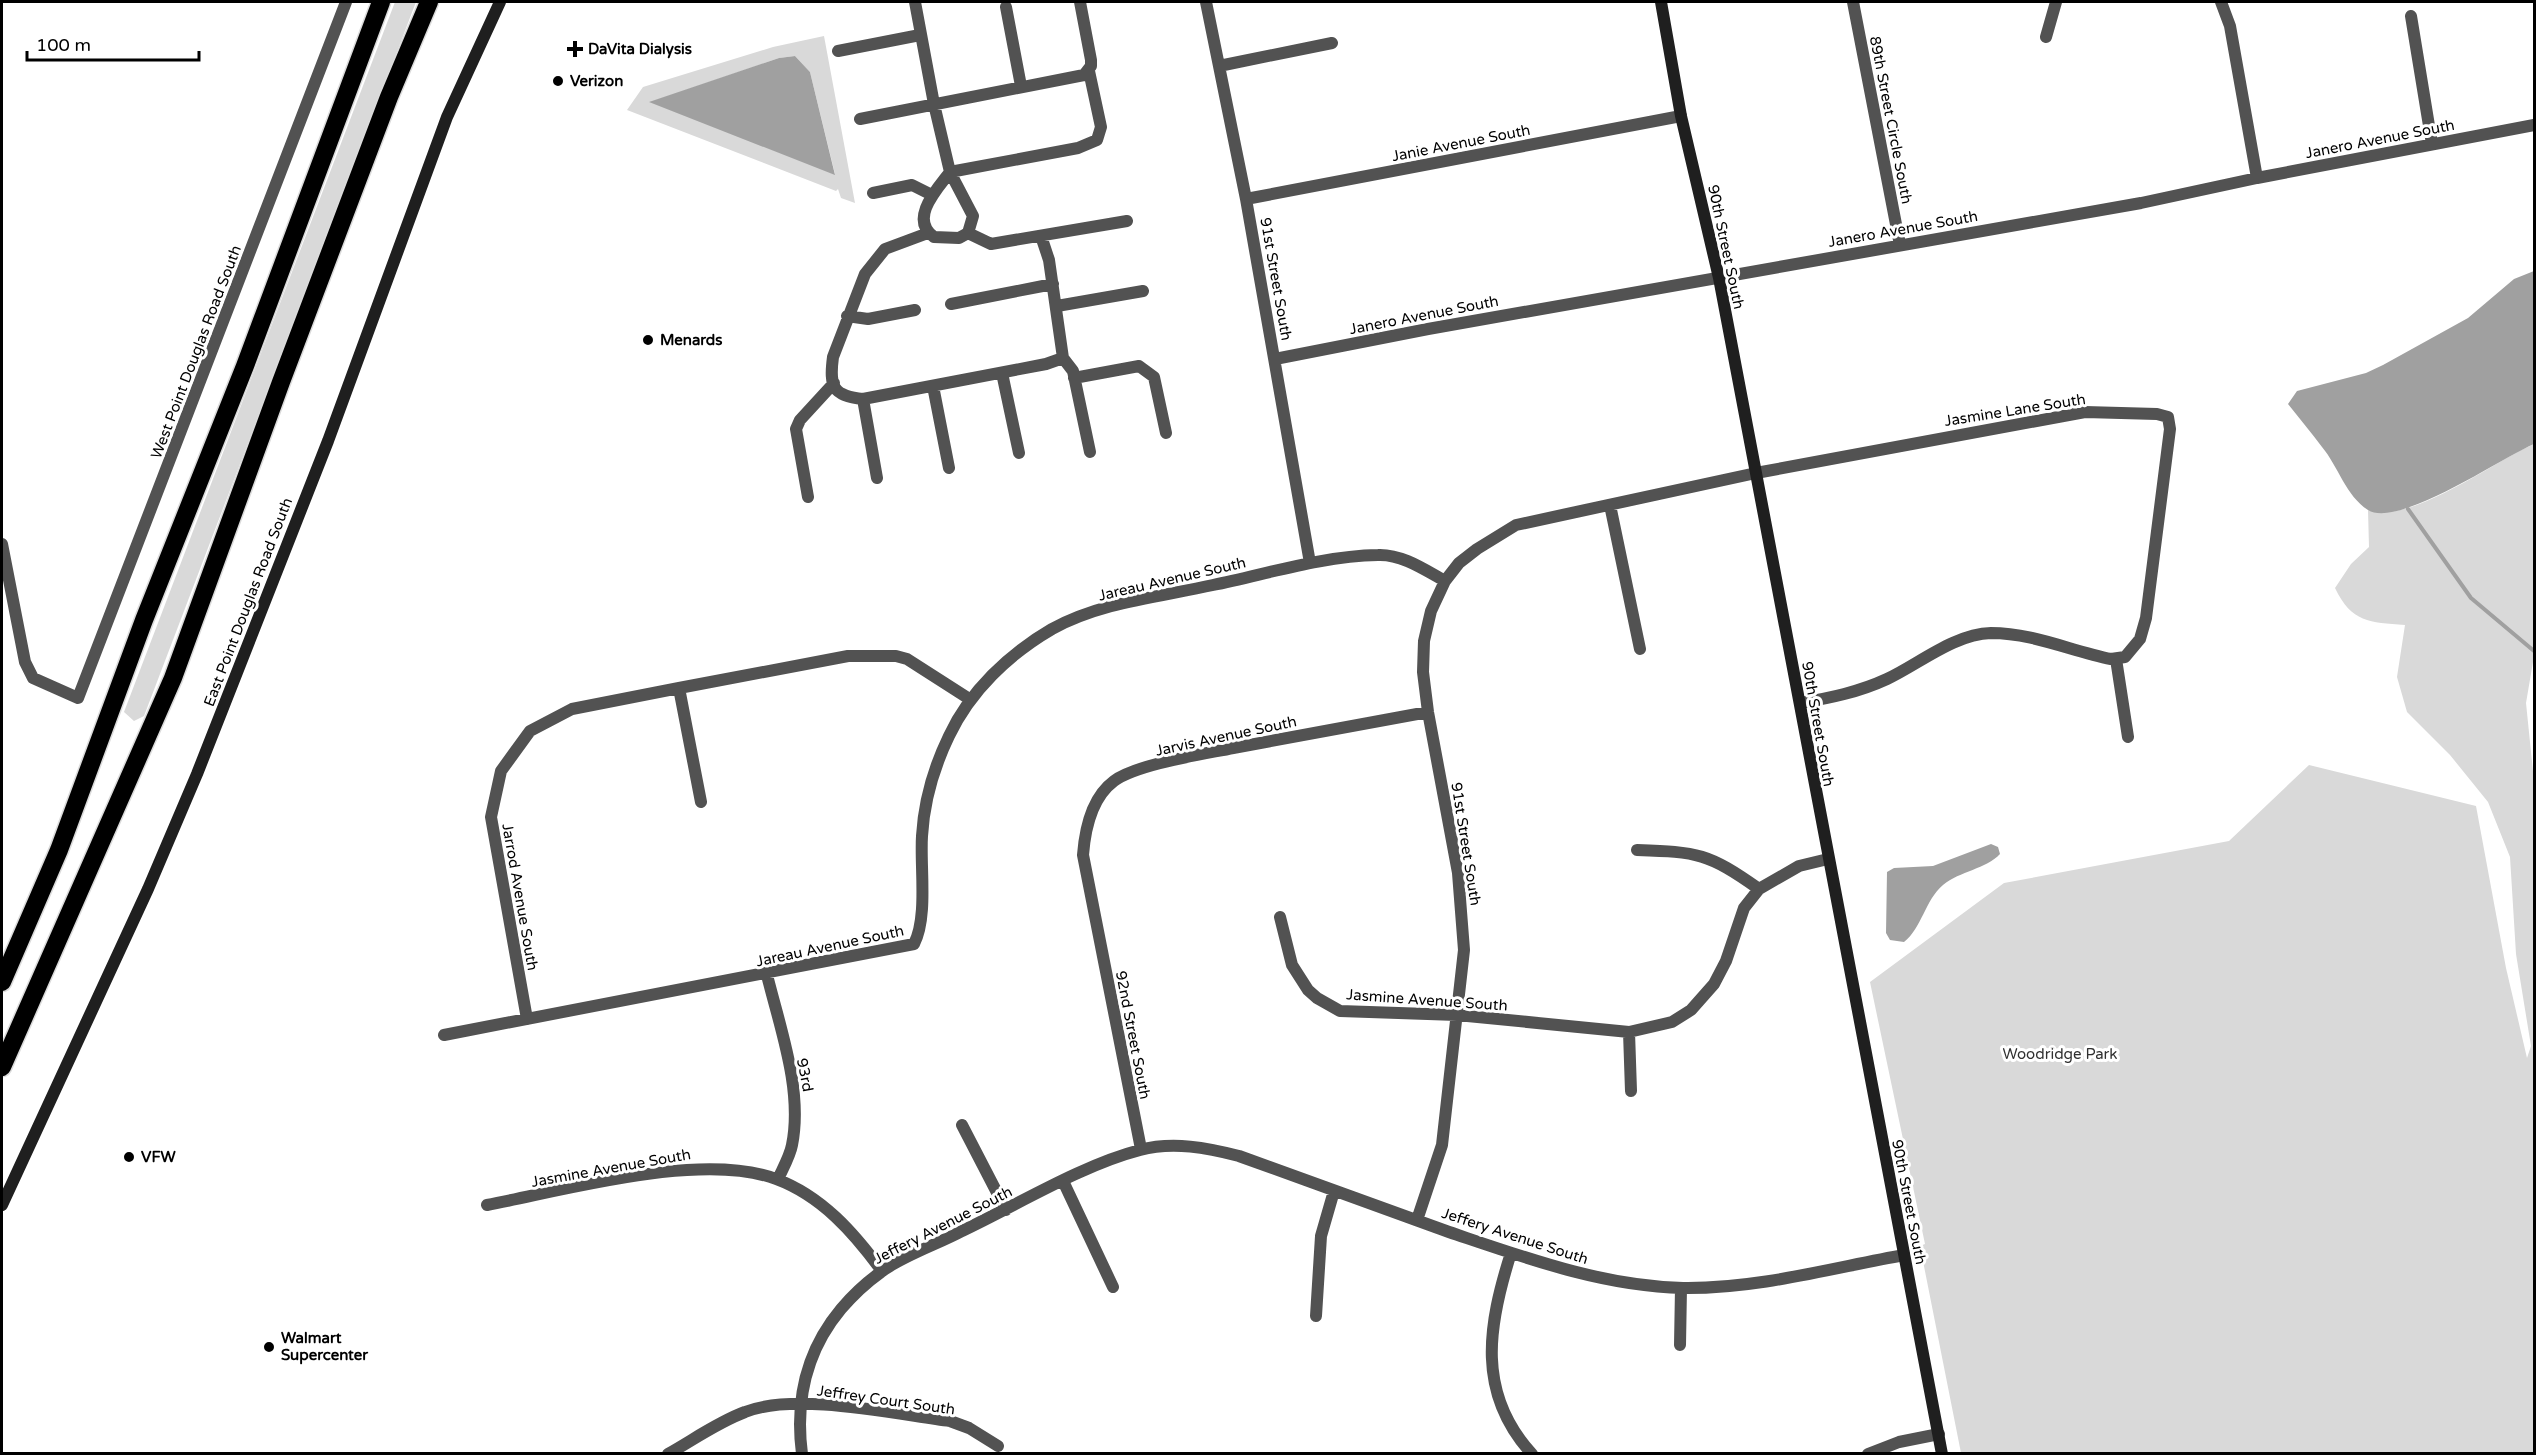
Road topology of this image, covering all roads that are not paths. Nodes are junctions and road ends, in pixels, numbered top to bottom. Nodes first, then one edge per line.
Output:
1 (346, 2) edge
2 (381, 2) edge
3 (429, 2) edge
4 (500, 2) edge
5 (915, 2) edge
6 (1080, 2) edge
7 (1206, 2) edge
8 (1661, 2) edge
9 (1853, 2) edge
10 (2056, 2) edge
11 (2221, 2) edge
12 (1006, 7) dead end
13 (2411, 16) dead end
14 (920, 35) junction
15 (2046, 36) dead end
16 (1332, 43) dead end
17 (838, 51) dead end
18 (1219, 66) junction
19 (1089, 71) junction
20 (1021, 86) junction
21 (934, 104) junction
22 (1681, 116) junction
23 (860, 119) dead end
24 (2535, 125) edge
25 (2432, 144) junction
26 (950, 172) junction
27 (2257, 178) junction
28 (873, 193) dead end
29 (932, 195) junction
30 (1246, 199) junction
31 (1126, 221) dead end
32 (928, 233) junction
33 (968, 233) junction
34 (1041, 236) junction
35 (1900, 245) junction
36 (1719, 278) junction
37 (1053, 284) junction
38 (1143, 291) dead end
39 (951, 304) dead end
40 (1057, 306) junction
41 (915, 310) dead end
42 (847, 316) junction
43 (1063, 358) junction
44 (1275, 359) junction
45 (1002, 373) junction
46 (1074, 378) junction
47 (834, 383) junction
48 (933, 386) junction
49 (863, 399) junction
50 (1166, 434) dead end
51 (1090, 452) dead end
52 (1019, 453) dead end
53 (949, 468) dead end
54 (1756, 472) junction
55 (877, 478) dead end
56 (808, 497) dead end
57 (1610, 505) junction
58 (2, 544) edge
59 (1310, 563) junction
60 (1445, 581) junction
61 (1640, 649) dead end
62 (2116, 659) junction
63 (679, 688) junction
64 (971, 700) junction
65 (1800, 703) junction
66 (1428, 712) junction
67 (2128, 737) dead end
68 (701, 802) dead end
69 (1637, 850) dead end
70 (1828, 859) junction
71 (1759, 889) junction
72 (1280, 916) dead end
73 (1097, 926) joint
74 (766, 975) junction
75 (2, 982) edge
76 (1457, 1015) junction
77 (526, 1019) junction
78 (1629, 1032) junction
79 (444, 1035) dead end
80 (2, 1067) edge
81 (1630, 1091) dead end
82 (962, 1125) dead end
83 (1141, 1149) junction
84 (778, 1179) junction
85 (1064, 1181) junction
86 (1334, 1191) junction
87 (2, 1205) edge
88 (487, 1205) dead end
89 (1006, 1210) junction
90 (1418, 1220) junction
91 (1511, 1253) junction
92 (1904, 1255) junction
93 (882, 1271) junction
94 (1113, 1287) dead end
95 (1681, 1288) junction
96 (1316, 1316) dead end
97 (1680, 1345) dead end
98 (800, 1403) junction
99 (1939, 1434) junction
100 (998, 1446) dead end
101 (668, 1454) edge
102 (802, 1454) edge
103 (1532, 1454) edge
104 (1868, 1454) edge
105 (1942, 1454) edge

1 - 58 street, West Point Douglas Road South
2 - 75 highway
3 - 80 highway
4 - 87 street, East Point Douglas Road South
5 - 14 street
6 - 19 street
7 - 18 street, 91st Street South
8 - 22 street, 90th Street South
9 - 35 street, 89th Street Circle South
10 - 15 street
11 - 27 street
12 - 20 street
13 - 25 street
14 - 17 street
14 - 21 street
16 - 18 street
18 - 30 street, 91st Street South
19 - 20 street
19 - 26 street
20 - 21 street
21 - 23 street
21 - 26 street
22 - 30 street, Janie Avenue South
22 - 36 street, 90th Street South
24 - 25 street, Janero Avenue South
25 - 27 street, Janero Avenue South
26 - 29 street
26 - 33 street
27 - 35 street, Janero Avenue South
28 - 29 street
29 - 32 street
30 - 44 street, 91st Street South
31 - 34 street
32 - 33 street
32 - 42 street
33 - 34 street
34 - 37 street
35 - 36 street, Janero Avenue South
36 - 44 street, Janero Avenue South
36 - 54 street, 90th Street South
37 - 39 street
37 - 40 street
38 - 40 street
40 - 43 street
41 - 42 street
42 - 47 street
43 - 45 street
43 - 46 street
44 - 59 street, 91st Street South
45 - 48 street
45 - 52 street
46 - 50 street
46 - 51 street
47 - 49 street
47 - 56 street
48 - 49 street
48 - 53 street
49 - 55 street
54 - 57 street
54 - 62 street, Jasmine Lane South
54 - 65 street, 90th Street South
57 - 60 street
57 - 61 street
59 - 60 street, Jareau Avenue South
59 - 64 street, Jareau Avenue South
60 - 66 street, 91st Street South
62 - 65 street
62 - 67 street
63 - 64 street, Jarrod Avenue South
63 - 68 street
63 - 77 street, Jarrod Avenue South
64 - 74 street, Jareau Avenue South
65 - 70 street, 90th Street South
66 - 73 street, Jarvis Avenue South
66 - 76 street, 91st Street South
69 - 71 street
70 - 71 street, Jasmine Avenue South
70 - 92 street, 90th Street South
71 - 78 street, Jasmine Avenue South
72 - 76 street, Jasmine Avenue South
73 - 83 street, 92nd Street South
74 - 77 street, Jareau Avenue South
74 - 84 street, 93rd
76 - 78 street, Jasmine Avenue South
76 - 90 street, 91st Street South
77 - 79 street, Jareau Avenue South
78 - 81 street
82 - 89 street
83 - 85 street, Jeffery Avenue South
83 - 86 street, Jeffery Avenue South
84 - 88 street, Jasmine Avenue South
84 - 93 street, Jasmine Avenue South
85 - 89 street, Jeffery Avenue South
85 - 94 street
86 - 90 street, Jeffery Avenue South
86 - 96 street
89 - 93 street, Jeffery Avenue South
90 - 91 street, Jeffery Avenue South
91 - 95 street, Jeffery Avenue South
91 - 103 street
92 - 95 street, Jeffery Avenue South
92 - 99 street, 90th Street South
93 - 98 street, Jeffery Avenue South
95 - 97 street
98 - 100 street, Jeffrey Court South
98 - 101 street
98 - 102 street, Jeffery Avenue South
99 - 104 street
99 - 105 street, 90th Street South

